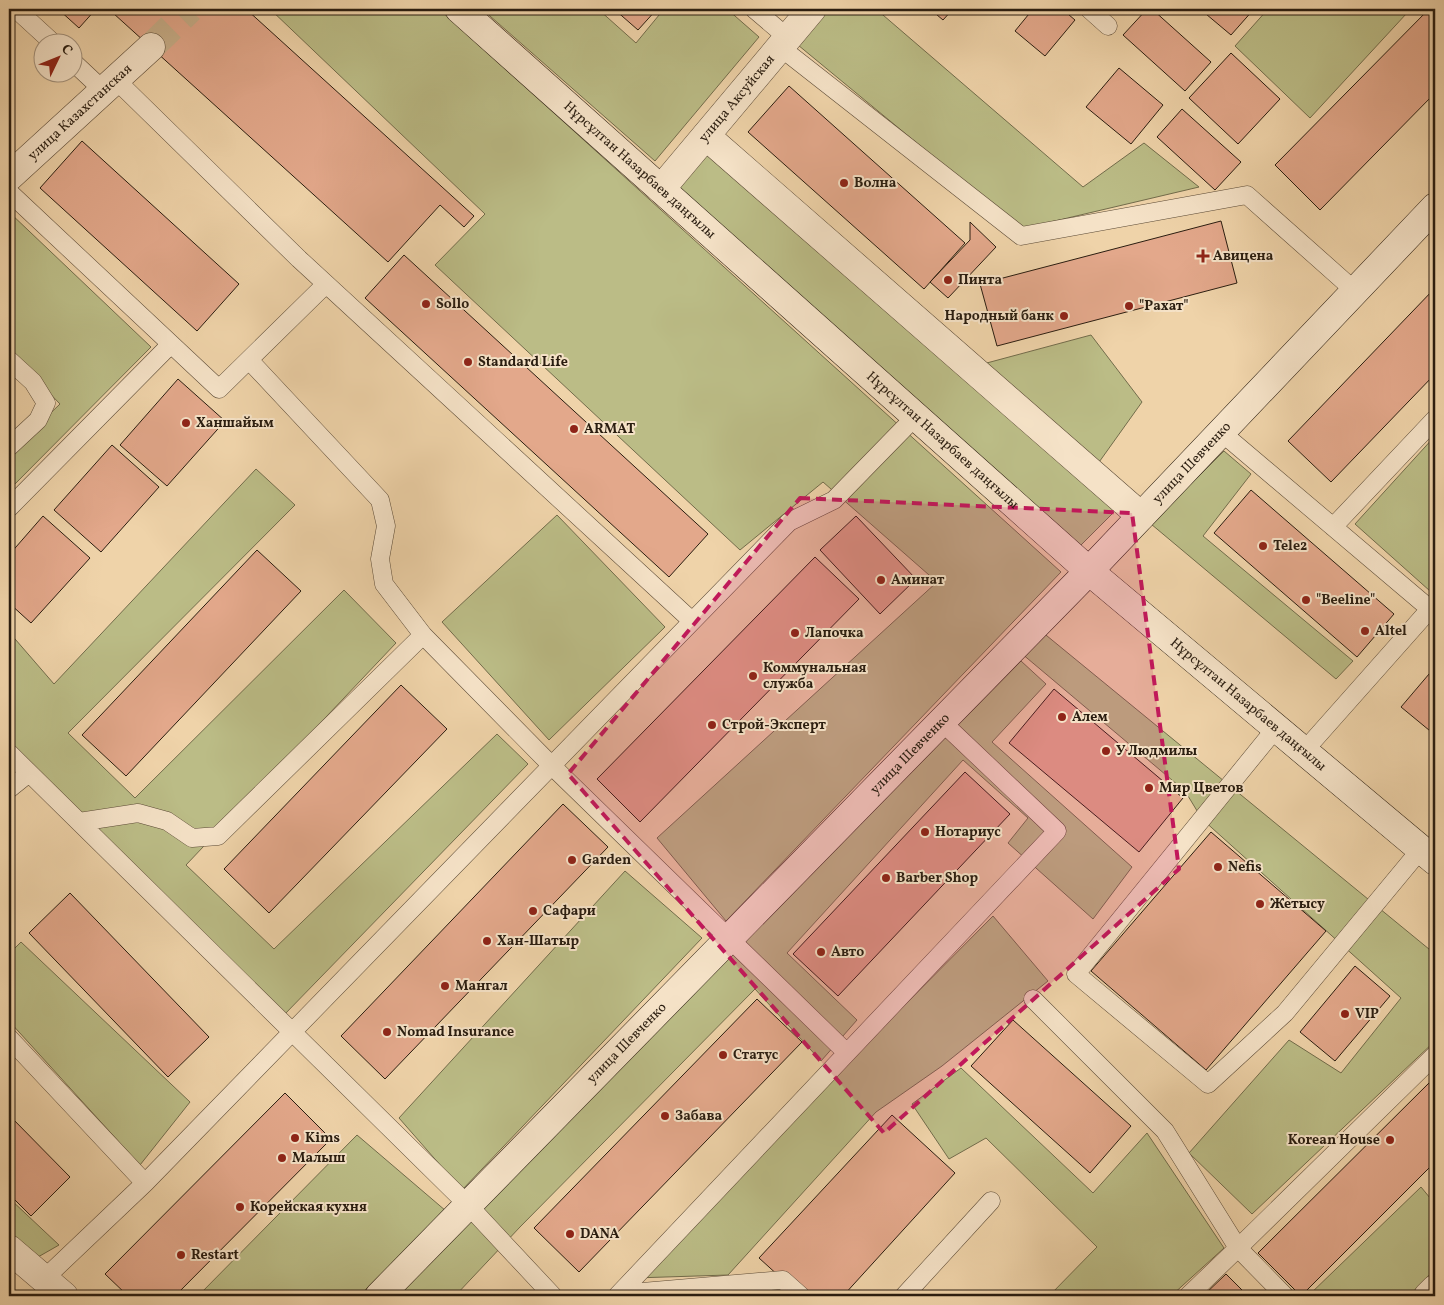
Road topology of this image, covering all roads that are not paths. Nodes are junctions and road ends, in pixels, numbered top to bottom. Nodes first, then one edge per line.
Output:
1 (16, 9) edge
2 (459, 9) edge
3 (754, 9) edge
4 (812, 9) edge
5 (1089, 9) edge
6 (1108, 26) dead end
7 (41, 32) edge
8 (784, 43) junction
9 (151, 47) tunnel mouth
10 (82, 67) edge
11 (110, 85) junction
12 (706, 136) junction
13 (9, 177) edge
14 (661, 189) junction
15 (9, 192) edge
16 (1435, 207) edge
17 (326, 284) junction
18 (1355, 291) junction
19 (171, 344) junction
20 (9, 360) edge
21 (249, 360) junction
22 (916, 416) junction
23 (1435, 419) edge
24 (1221, 432) junction
25 (9, 447) edge
26 (9, 508) edge
27 (1142, 516) junction
28 (1333, 526) junction
29 (1089, 571) junction
30 (1432, 607) edge
31 (692, 621) junction
32 (422, 635) junction
33 (942, 722) junction
34 (1276, 728) junction
35 (1304, 751) junction
36 (9, 753) edge
37 (552, 766) junction
38 (29, 773) junction
39 (9, 789) edge
40 (79, 822) junction
41 (1428, 855) edge
42 (730, 938) junction
43 (1033, 999) dead end
44 (293, 1033) junction
45 (9, 1038) edge
46 (847, 1053) junction
47 (1435, 1055) edge
48 (145, 1184) junction
49 (991, 1201) dead end
50 (468, 1205) junction
51 (1238, 1248) junction
52 (9, 1249) edge
53 (54, 1288) edge
54 (1435, 1289) edge
55 (618, 1295) edge
56 (379, 1296) edge
57 (553, 1296) edge
58 (801, 1296) edge
59 (904, 1296) edge
60 (1188, 1296) edge
61 (1285, 1296) edge
62 (1428, 1296) edge

1 - 7 lane
2 - 14 street, Нұрсұлтан Назарбаев даңғылы
3 - 8 lane
4 - 8 street, улица Аксуйская
5 - 6 lane
8 - 12 street, улица Аксуйская
8 - 18 lane
9 - 11 street, улица Казахстанская
10 - 11 lane
11 - 13 street, улица Казахстанская
11 - 17 lane
12 - 14 street, улица Аксуйская
12 - 27 street
14 - 22 street, Нұрсұлтан Назарбаев даңғылы
15 - 19 lane
16 - 18 street, улица Шевченко
17 - 21 lane
17 - 31 lane
18 - 24 street, улица Шевченко
19 - 21 lane
19 - 26 lane
20 - 25 lane
21 - 32 lane
22 - 29 street, Нұрсұлтан Назарбаев даңғылы
22 - 31 lane
23 - 28 lane
24 - 27 street, улица Шевченко
24 - 28 lane
27 - 29 street, улица Шевченко
28 - 30 lane
29 - 33 street, улица Шевченко
29 - 34 street, Нұрсұлтан Назарбаев даңғылы
30 - 35 lane
31 - 37 lane
32 - 37 lane
32 - 40 lane
33 - 42 street, улица Шевченко
33 - 46 lane
34 - 35 street, Нұрсұлтан Назарбаев даңғылы
34 - 41 lane
35 - 41 street, Нұрсұлтан Назарбаев даңғылы
36 - 38 lane
37 - 42 lane
37 - 44 lane
38 - 39 lane
38 - 40 lane
40 - 44 lane
42 - 46 lane
42 - 50 street, улица Шевченко
43 - 51 lane
44 - 48 lane
44 - 50 lane
45 - 48 lane
46 - 55 lane
47 - 51 lane
48 - 53 lane
49 - 59 lane
50 - 56 street, улица Шевченко
50 - 57 lane
51 - 60 lane
51 - 61 lane
52 - 53 street
54 - 62 street
55 - 58 lane

